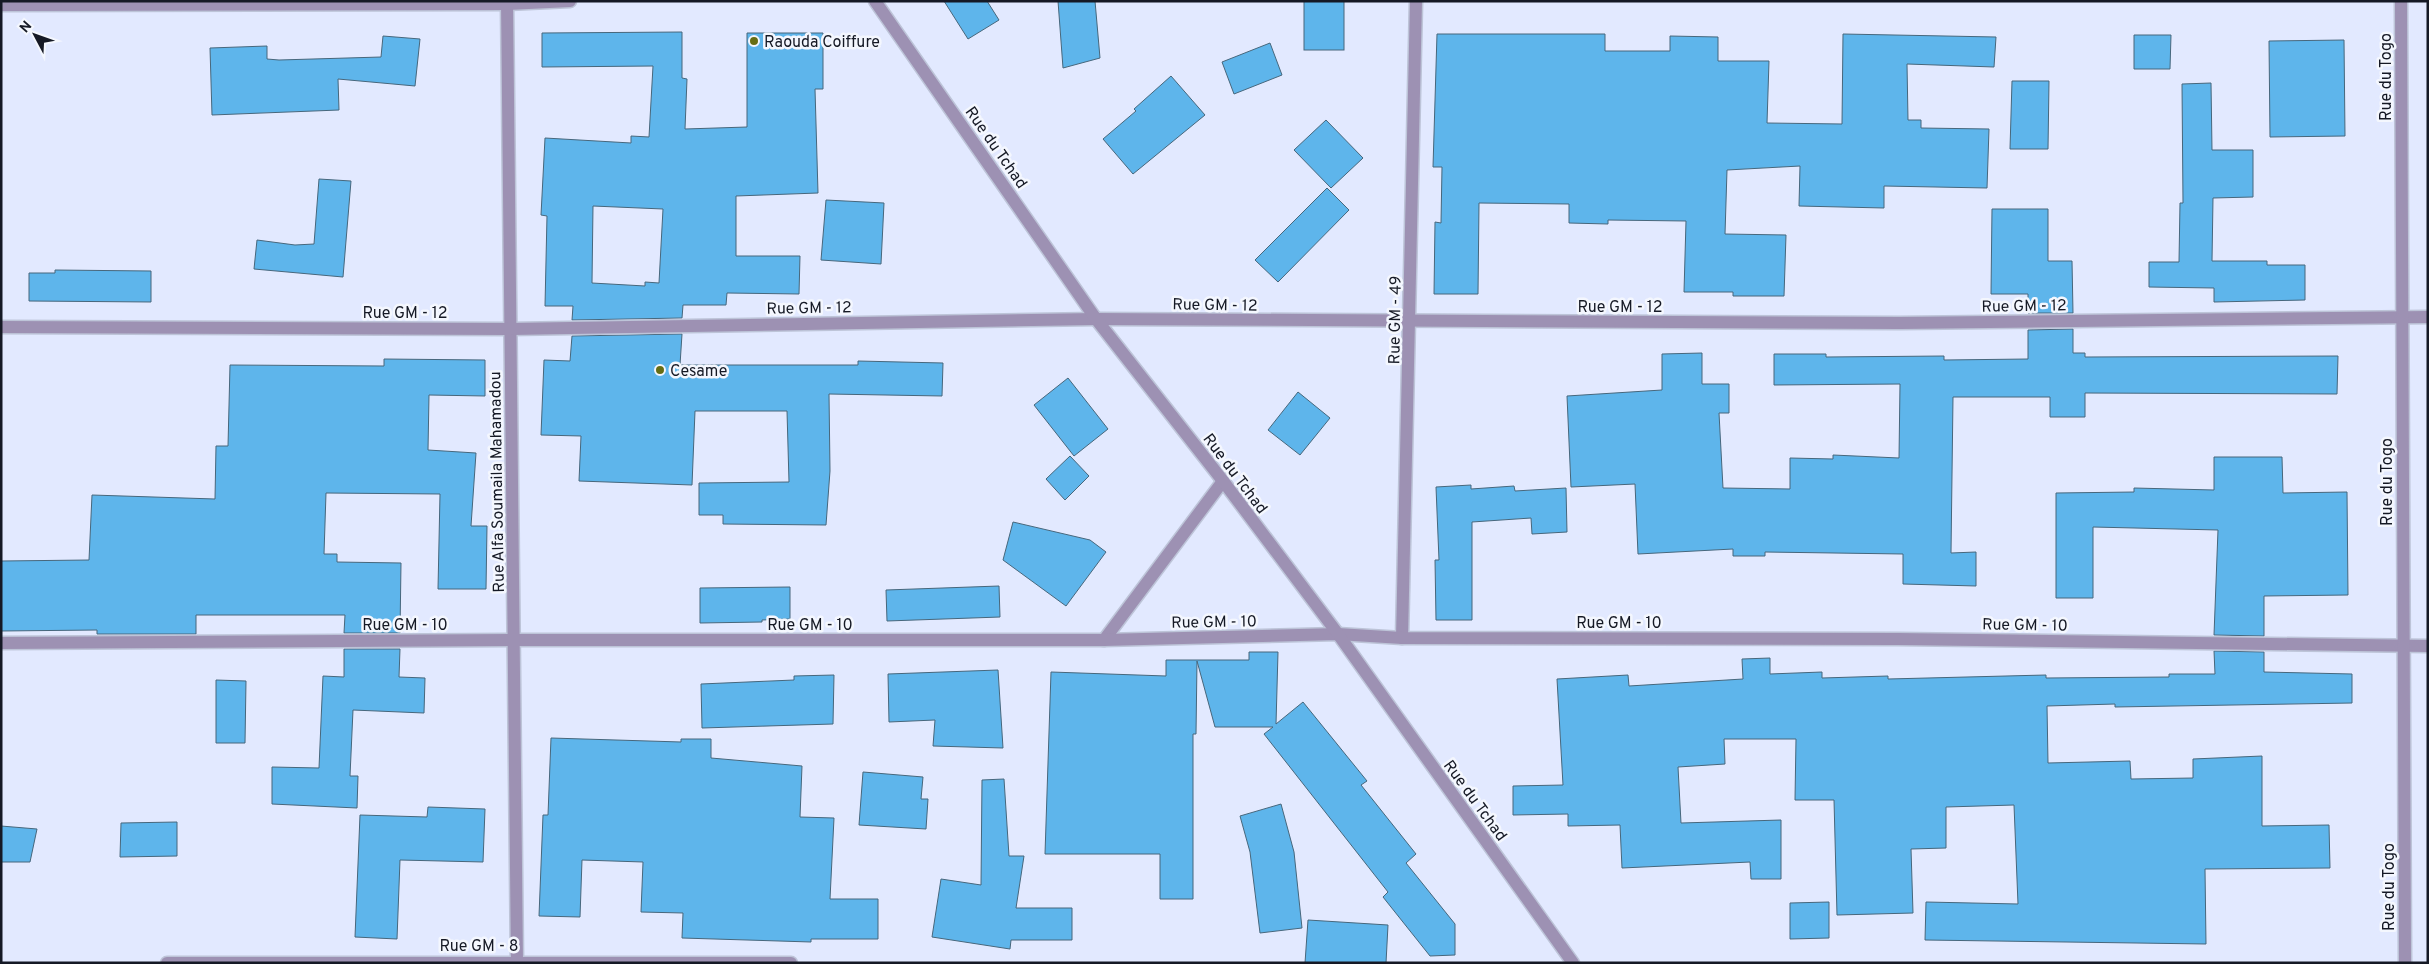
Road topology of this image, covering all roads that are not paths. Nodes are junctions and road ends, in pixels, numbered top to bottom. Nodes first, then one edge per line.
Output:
1 (570, 1) edge
2 (875, 1) edge
3 (1416, 1) edge
4 (2401, 1) edge
5 (507, 3) edge
6 (1, 5) edge
7 (2402, 316) junction
8 (2428, 317) edge
9 (1096, 319) junction
10 (1410, 322) junction
11 (1, 327) edge
12 (511, 329) junction
13 (1223, 480) junction
14 (1338, 634) junction
15 (1402, 638) junction
16 (514, 640) junction
17 (1104, 640) junction
18 (1, 643) edge
19 (2404, 646) junction
20 (2428, 646) edge
21 (517, 962) edge
22 (167, 963) edge
23 (206, 963) edge
24 (791, 963) edge
25 (1573, 963) edge
26 (2405, 963) edge

1 - 5 street
2 - 9 street, Rue du Tchad
3 - 10 street, Rue GM - 49
4 - 7 street, Rue du Togo
5 - 6 street
5 - 12 street, Rue Alfa Soumaila Mahamadou
7 - 8 street, Rue GM - 12
7 - 10 street, Rue GM - 12
7 - 19 street, Rue du Togo
9 - 10 street, Rue GM - 12
9 - 12 street, Rue GM - 12
9 - 13 street, Rue du Tchad
10 - 15 street, Rue GM - 49
11 - 12 street, Rue GM - 12
12 - 16 street, Rue Alfa Soumaila Mahamadou
13 - 14 street, Rue du Tchad
13 - 17 street
14 - 15 street, Rue GM - 10
14 - 17 street, Rue GM - 10
14 - 25 street, Rue du Tchad
15 - 19 street, Rue GM - 10
16 - 17 street, Rue GM - 10
16 - 18 street, Rue GM - 10
16 - 21 street, Rue Alfa Soumaila Mahamadou
19 - 20 street, Rue GM - 10
19 - 26 street, Rue du Togo
21 - 23 street, Rue GM - 8
21 - 24 street, Rue GM - 8
22 - 23 street, Rue GM - 8

